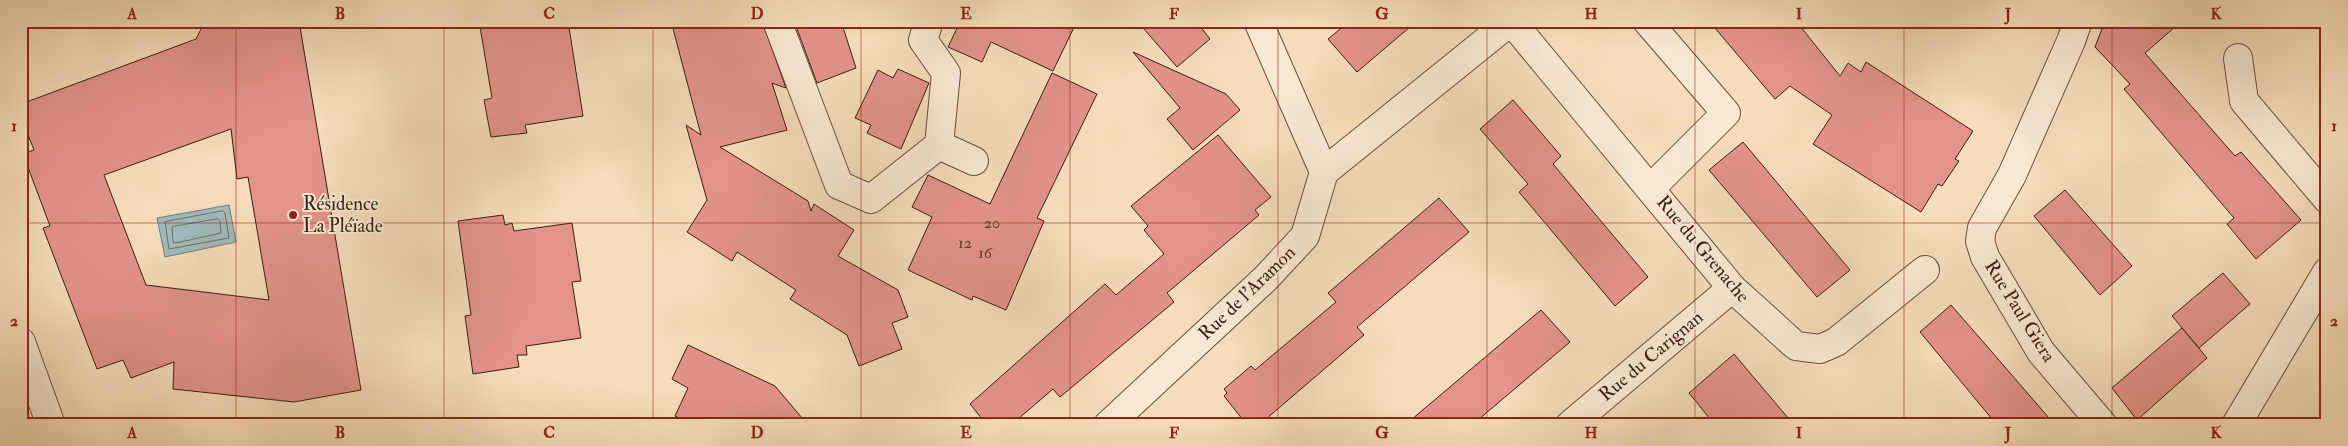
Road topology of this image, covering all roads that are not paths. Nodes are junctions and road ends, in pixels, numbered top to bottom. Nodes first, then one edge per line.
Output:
1 (777, 21) edge
2 (929, 21) edge
3 (1258, 21) edge
4 (1511, 21) edge
5 (1647, 21) edge
6 (2078, 21) edge
7 (2238, 58) dead end
8 (939, 145) junction
9 (974, 161) dead end
10 (1324, 172) junction
11 (1651, 188) junction
12 (2327, 199) edge
13 (1925, 270) dead end
14 (2327, 272) edge
15 (1732, 288) junction
16 (21, 342) edge
17 (52, 425) edge
18 (1108, 425) edge
19 (1570, 425) edge
20 (2103, 425) edge
21 (2236, 425) edge

1 - 8 street
2 - 8 street
3 - 10 street
4 - 10 street, Rue du Grenache
4 - 11 street, Rue du Grenache
5 - 11 street, Rue du Grenache
6 - 20 street, Rue Paul Giera
7 - 12 street
8 - 9 street
10 - 18 street, Rue de l'Aramon
11 - 15 street, Rue du Grenache
13 - 15 street, Rue du Grenache
14 - 21 street
15 - 19 street, Rue du Carignan
16 - 17 street

